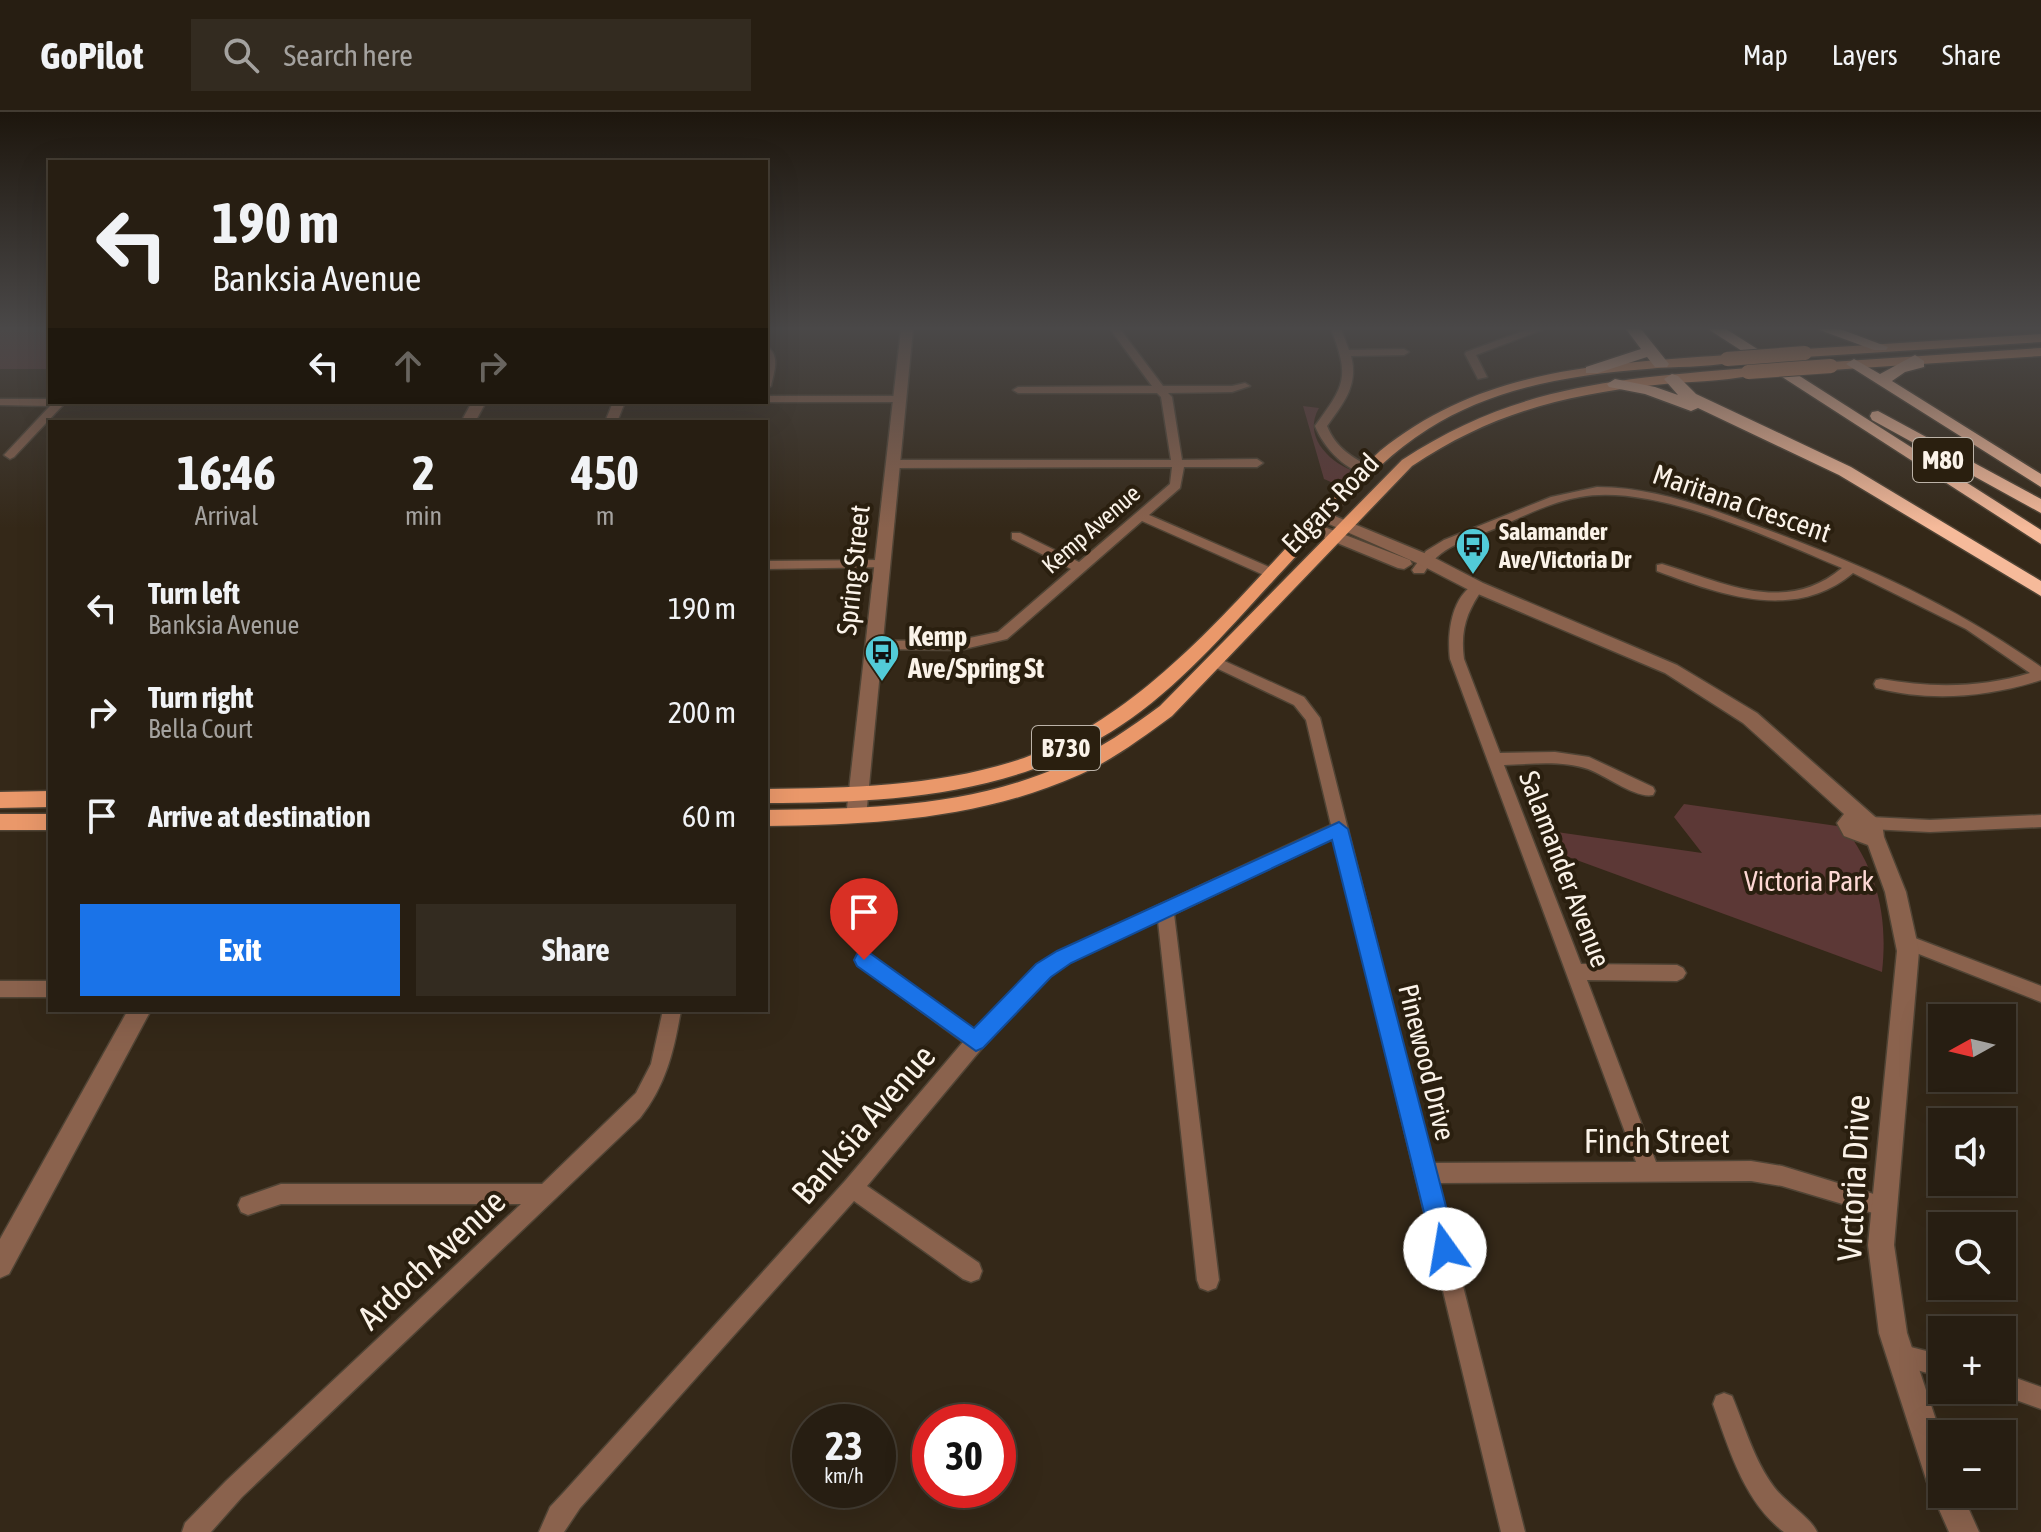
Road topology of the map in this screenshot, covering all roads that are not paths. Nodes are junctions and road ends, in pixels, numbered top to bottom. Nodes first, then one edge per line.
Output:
1 (899, 395) edge
2 (1163, 395) edge
3 (1344, 395) edge
4 (1489, 395) edge
5 (1554, 395) edge
6 (1664, 395) edge
7 (1687, 395) edge
8 (1819, 395) edge
9 (1841, 395) edge
10 (1903, 395) edge
11 (1844, 397) junction
12 (768, 399) edge
13 (899, 399) junction
14 (0, 402) edge
15 (48, 402) edge
16 (55, 404) edge
17 (1739, 422) junction
18 (10, 455) dead end
19 (1177, 463) junction
20 (1257, 463) dead end
21 (893, 464) junction
22 (1935, 469) junction
23 (1369, 471) junction
24 (2041, 482) edge
25 (2041, 507) edge
26 (1139, 515) junction
27 (1319, 522) junction
28 (2041, 522) edge
29 (1340, 532) junction
30 (1016, 536) dead end
31 (2041, 538) edge
32 (2041, 546) edge
33 (882, 564) junction
34 (1424, 564) junction
35 (768, 565) edge
36 (1852, 567) junction
37 (1080, 568) junction
38 (1662, 568) dead end
39 (1271, 573) junction
40 (1477, 587) junction
41 (2041, 590) edge
42 (873, 646) junction
43 (1215, 662) junction
44 (2041, 674) edge
45 (1881, 684) dead end
46 (1495, 759) junction
47 (1647, 791) dead end
48 (858, 795) junction
49 (768, 796) edge
50 (48, 799) edge
51 (0, 800) edge
52 (856, 817) junction
53 (768, 818) edge
54 (0, 822) edge
55 (48, 822) edge
56 (2037, 825) edge
57 (1865, 828) junction
58 (1339, 829) junction
59 (1165, 912) junction
60 (1908, 947) junction
61 (864, 960) dead end
62 (1578, 972) junction
63 (1677, 973) dead end
64 (0, 989) edge
65 (48, 989) edge
66 (2041, 994) edge
67 (139, 1012) edge
68 (672, 1012) edge
69 (976, 1041) junction
70 (1650, 1172) junction
71 (1426, 1173) junction
72 (852, 1188) junction
73 (545, 1194) junction
74 (248, 1205) dead end
75 (1883, 1206) junction
76 (0, 1265) edge
77 (971, 1271) dead end
78 (1208, 1280) dead end
79 (1901, 1362) junction
80 (1928, 1365) edge
81 (1928, 1370) edge
82 (2016, 1389) edge
83 (2041, 1398) edge
84 (1724, 1404) dead end
85 (1928, 1441) edge
86 (1953, 1508) edge
87 (194, 1532) edge
88 (551, 1532) edge
89 (1513, 1532) edge
90 (1805, 1532) edge
91 (1964, 1532) edge

1 - 13 street, Spring Street
2 - 19 street
3 - 23 street
4 - 23 main road, Edgars Road / B730
5 - 29 main road, Edgars Road / B730
6 - 17 highway
7 - 17 highway
8 - 22 highway, M80
9 - 11 highway, M80
10 - 24 highway
11 - 25 highway
11 - 28 highway, M80
12 - 13 street
13 - 21 street, Spring Street
14 - 15 street
16 - 18 street
17 - 41 highway
19 - 20 street
19 - 21 street
19 - 26 street, Kemp Avenue
21 - 33 street, Spring Street
22 - 31 highway, M80
22 - 32 highway
23 - 27 main road, Edgars Road / B730
26 - 37 street, Kemp Avenue
26 - 39 street
27 - 29 street, Victoria Drive
27 - 39 main road, Edgars Road / B730
29 - 34 street, Victoria Drive
29 - 43 main road, Edgars Road / B730
30 - 37 street
33 - 35 street
33 - 42 street, Spring Street
34 - 36 street, Maritana Crescent
34 - 40 street, Victoria Drive
36 - 38 street
36 - 44 street, Maritana Crescent
37 - 42 street, Kemp Avenue
39 - 48 main road, Edgars Road / B730
40 - 46 street, Salamander Avenue
40 - 57 street, Victoria Drive
42 - 48 street, Spring Street
43 - 52 main road, Edgars Road / B730
43 - 58 street, Pinewood Drive
44 - 45 street
46 - 47 street
46 - 62 street, Salamander Avenue
48 - 49 main road, Edgars Road / B730
48 - 52 street, Spring Street
50 - 51 main road
52 - 53 main road, Edgars Road / B730
54 - 55 main road
56 - 57 street
57 - 60 street, Victoria Drive
58 - 59 street, Banksia Avenue
58 - 71 street, Pinewood Drive
59 - 69 street, Banksia Avenue
59 - 78 street
60 - 66 street
60 - 75 street, Victoria Drive
61 - 69 street
62 - 63 street
62 - 70 street, Salamander Avenue
64 - 65 street
67 - 76 street
68 - 73 street, Ardoch Avenue
69 - 72 street, Banksia Avenue
70 - 71 street, Finch Street
70 - 75 street, Finch Street
71 - 89 street, Pinewood Drive
72 - 77 street
72 - 88 street, Banksia Avenue
73 - 74 street
73 - 87 street, Ardoch Avenue
75 - 79 street, Victoria Drive
79 - 80 street
79 - 81 street
79 - 85 street, Victoria Drive
82 - 83 street
84 - 90 street
86 - 91 street

